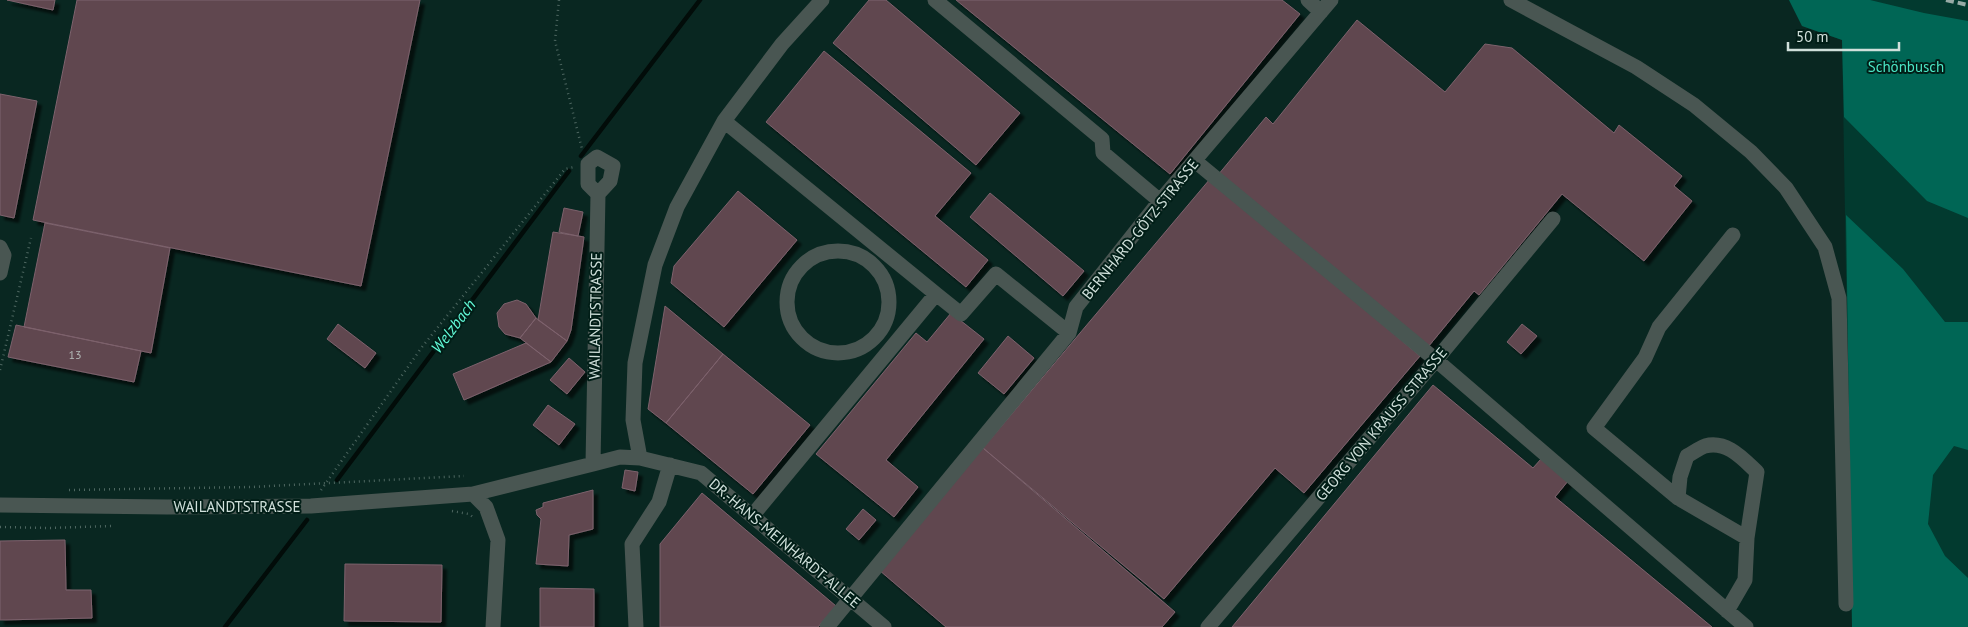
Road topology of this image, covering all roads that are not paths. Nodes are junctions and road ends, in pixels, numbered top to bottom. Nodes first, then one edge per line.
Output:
1 (822, 0) edge
2 (935, 0) edge
3 (1308, 0) edge
4 (1511, 0) edge
5 (1326, 6) edge
6 (724, 121) junction
7 (1195, 161) junction
8 (598, 194) junction
9 (1160, 201) junction
10 (1553, 219) dead end
11 (1733, 235) dead end
12 (0, 247) edge
13 (870, 260) joint
14 (0, 273) edge
15 (936, 294) junction
16 (1069, 333) junction
17 (1436, 360) junction
18 (640, 458) junction
19 (593, 464) junction
20 (670, 465) junction
21 (473, 494) junction
22 (1678, 498) junction
23 (0, 505) edge
24 (752, 516) junction
25 (1747, 538) junction
26 (850, 599) junction
27 (1846, 604) dead end
28 (1727, 611) junction
29 (493, 627) edge
30 (636, 627) edge
31 (827, 627) edge
32 (884, 627) edge
33 (1208, 627) edge
34 (1746, 627) edge

1 - 6 street
2 - 9 street
3 - 5 street
4 - 27 street
5 - 7 street, BERNHARD-GÖTZ-STRASSE
6 - 15 street
6 - 18 street
7 - 9 street, BERNHARD-GÖTZ-STRASSE
7 - 17 street
8 - 8 street, WAILANDTSTRASSE
8 - 19 street, WAILANDTSTRASSE
9 - 16 street, BERNHARD-GÖTZ-STRASSE
10 - 17 street, GEORG VON KRAUSS STRASSE
11 - 22 street
12 - 14 street
13 - 13 street
15 - 16 street
15 - 24 street
16 - 26 street, BERNHARD-GÖTZ-STRASSE
17 - 28 street
17 - 33 street, GEORG VON KRAUSS STRASSE
18 - 19 street, DR.-HANS-MEINHARDT-ALLEE
18 - 20 street, DR.-HANS-MEINHARDT-ALLEE
19 - 21 street, WAILANDTSTRASSE
20 - 24 street, DR.-HANS-MEINHARDT-ALLEE
20 - 30 street
21 - 23 street, WAILANDTSTRASSE
21 - 29 street
22 - 25 street
22 - 25 street
24 - 26 street, DR.-HANS-MEINHARDT-ALLEE
25 - 28 street
26 - 31 street, BERNHARD-GÖTZ-STRASSE
26 - 32 street, DR.-HANS-MEINHARDT-ALLEE
28 - 34 street

